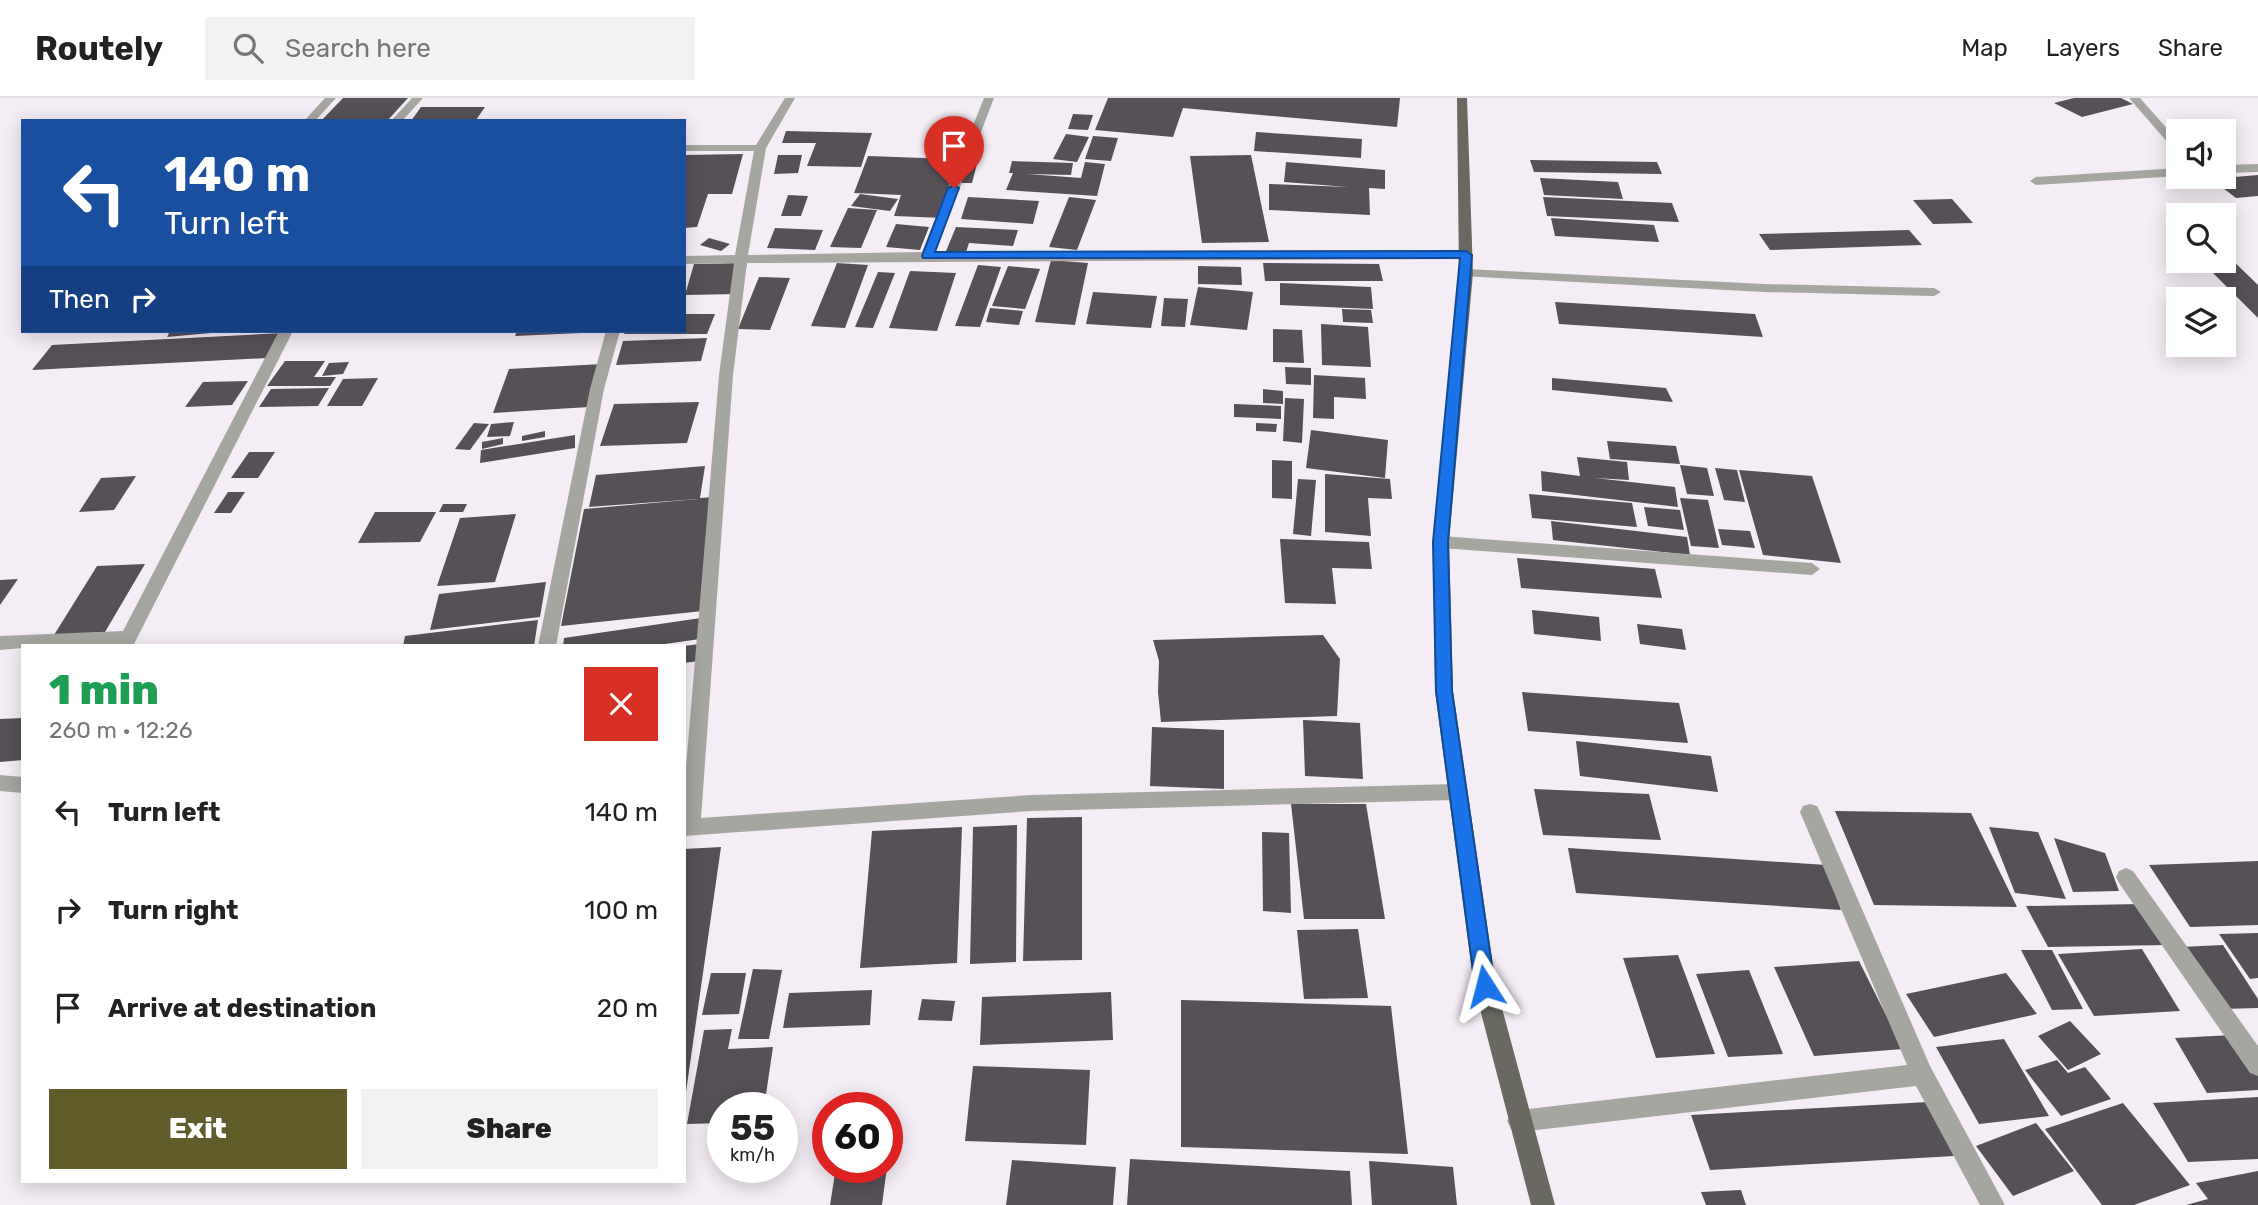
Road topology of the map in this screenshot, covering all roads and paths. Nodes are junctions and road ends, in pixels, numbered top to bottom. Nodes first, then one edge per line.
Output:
1 (331, 98) edge
2 (418, 98) edge
3 (790, 98) edge
4 (989, 98) edge
5 (1462, 98) edge
6 (2134, 98) edge
7 (311, 119) edge
8 (398, 119) edge
9 (2166, 134) edge
10 (686, 148) edge
11 (760, 148) junction
12 (2258, 168) edge
13 (2236, 169) edge
14 (2166, 173) edge
15 (2036, 181) dead end
16 (1466, 255) junction
17 (927, 256) junction
18 (740, 258) junction
19 (686, 260) edge
20 (1466, 274) junction
21 (1934, 292) dead end
22 (285, 333) edge
23 (612, 333) edge
24 (1441, 542) junction
25 (1812, 569) dead end
26 (126, 642) edge
27 (0, 643) edge
28 (547, 644) edge
29 (0, 783) edge
30 (21, 785) edge
31 (1456, 792) junction
32 (1810, 812) dead end
33 (687, 828) edge
34 (2126, 877) dead end
35 (2258, 1065) edge
36 (1922, 1074) junction
37 (1519, 1121) junction
38 (1543, 1205) edge
39 (1993, 1205) edge

1 - 7 street
2 - 8 street
3 - 11 street
4 - 17 street
5 - 16 main road
6 - 9 street
10 - 11 street
11 - 18 street
12 - 13 street
14 - 15 street
16 - 17 street
16 - 20 main road
17 - 18 street
18 - 19 street
18 - 33 street
20 - 21 street
20 - 24 main road
22 - 26 street
23 - 28 street
24 - 25 street
24 - 31 main road
26 - 27 street
29 - 30 street
31 - 33 street
31 - 37 main road
32 - 36 street
34 - 35 street
36 - 37 street
36 - 39 street
37 - 38 main road

